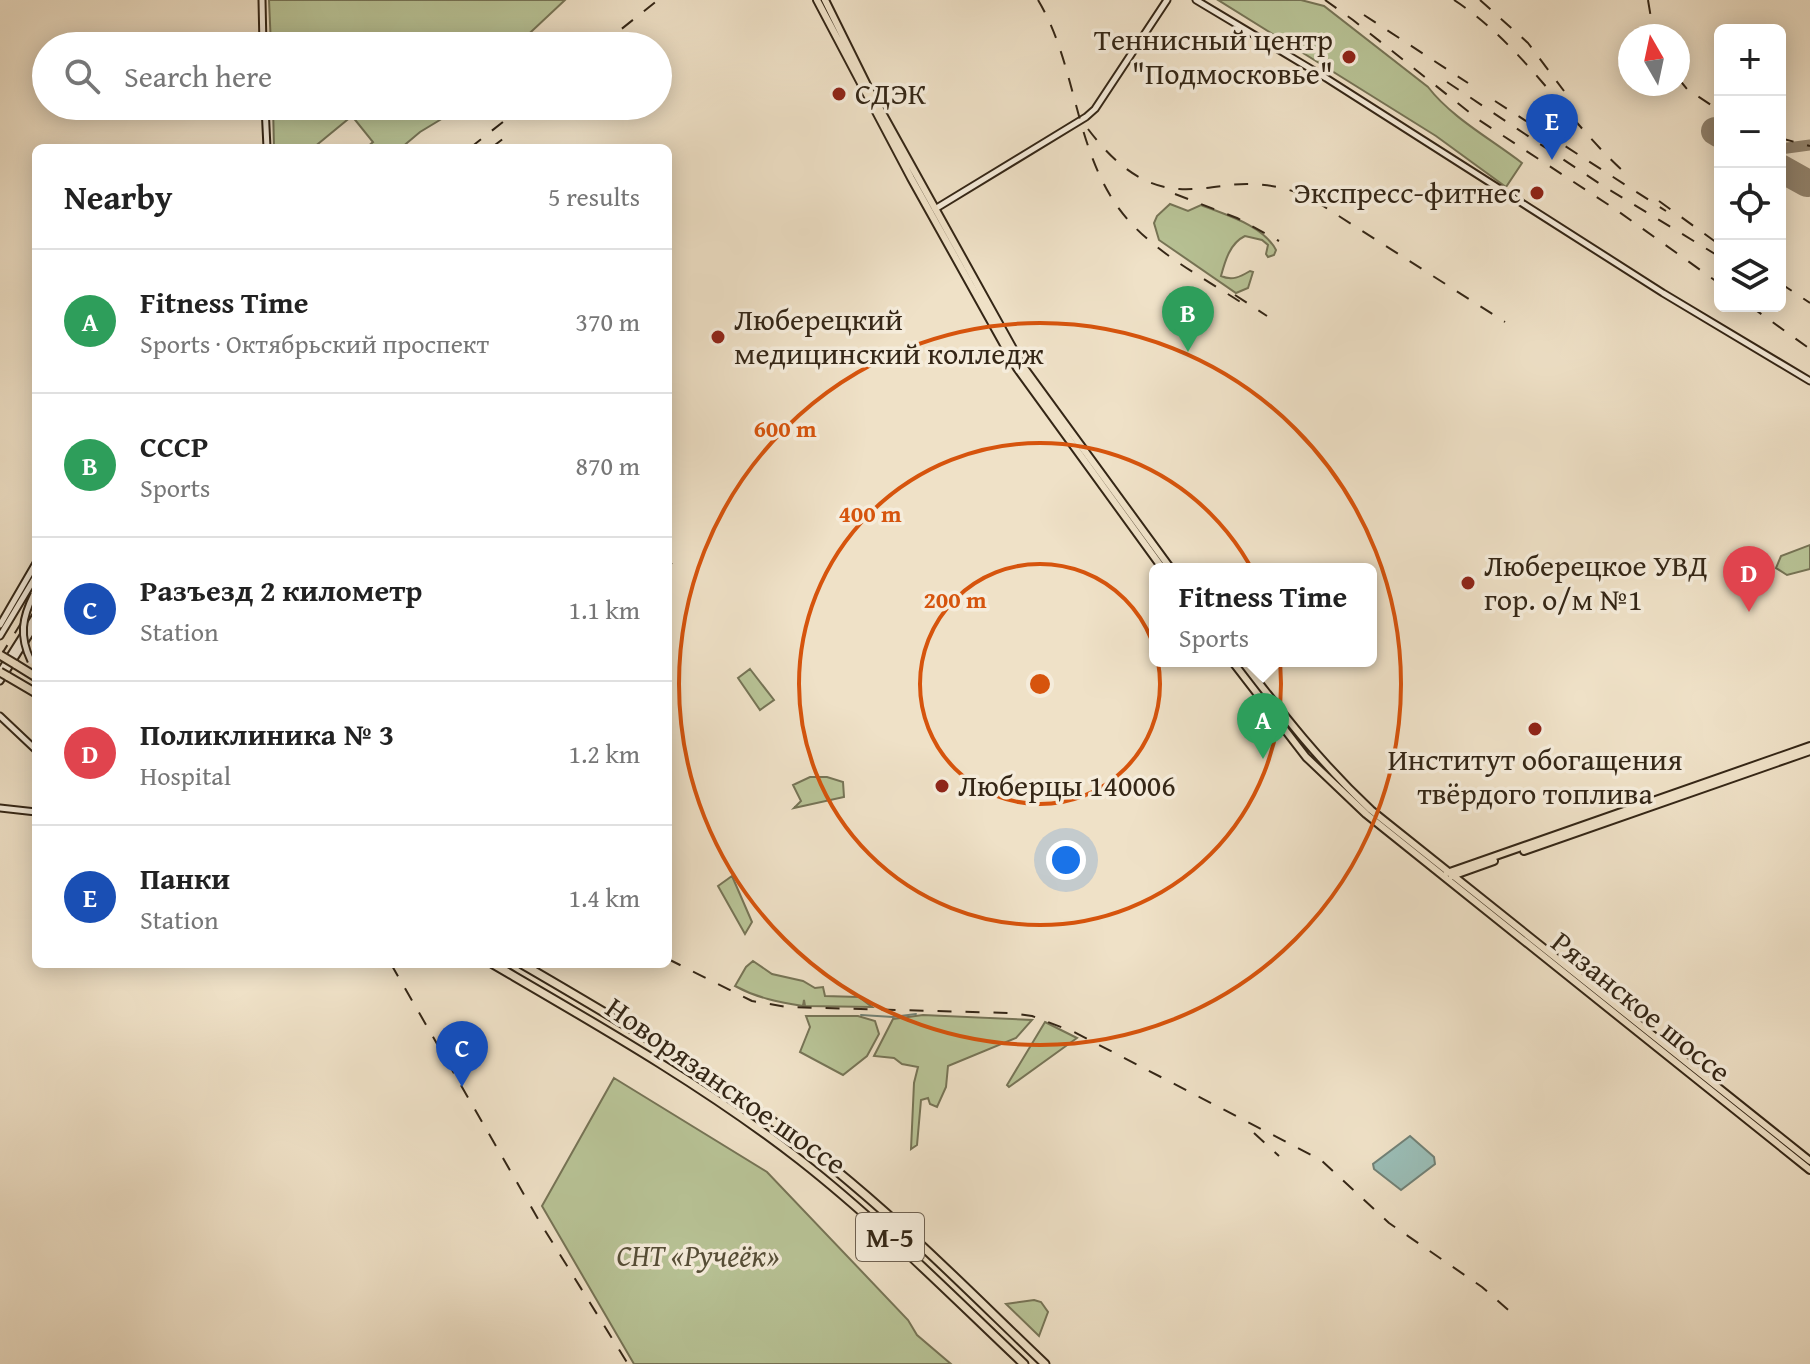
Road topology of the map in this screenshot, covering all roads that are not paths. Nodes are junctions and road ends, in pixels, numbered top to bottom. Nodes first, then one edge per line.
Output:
1 (262, 0) edge
2 (817, 0) edge
3 (825, 0) edge
4 (1167, 0) edge
5 (1196, 0) edge
6 (263, 32) edge
7 (266, 120) edge
8 (267, 144) edge
9 (935, 209) junction
10 (1810, 381) edge
11 (1159, 563) edge
12 (1167, 563) edge
13 (32, 570) edge
14 (32, 582) edge
15 (32, 599) edge
16 (10, 607) junction
17 (0, 613) edge
18 (32, 622) edge
19 (3, 623) edge
20 (32, 630) edge
21 (0, 636) edge
22 (0, 655) edge
23 (32, 663) edge
24 (1237, 667) edge
25 (1247, 667) edge
26 (2, 675) edge
27 (32, 675) edge
28 (32, 691) edge
29 (0, 716) edge
30 (0, 722) edge
31 (9, 726) junction
32 (32, 746) edge
33 (1810, 749) edge
34 (0, 808) edge
35 (32, 812) edge
36 (1471, 869) junction
37 (1447, 875) junction
38 (1467, 888) junction
39 (500, 968) edge
40 (529, 968) edge
41 (1810, 1161) edge
42 (1810, 1170) edge
43 (1024, 1364) edge
44 (1045, 1364) edge

1 - 6 main road
2 - 11 main road
3 - 9 main road
4 - 9 main road
5 - 10 main road
7 - 8 main road
9 - 12 main road
13 - 16 main road
14 - 19 main road
15 - 23 main road, bridge
16 - 17 main road
16 - 19 main road
18 - 26 main road
19 - 21 main road
20 - 26 main road
22 - 27 highway, bridge
24 - 37 main road
25 - 37 main road
26 - 28 highway
29 - 31 main road
30 - 31 main road
31 - 32 main road
33 - 36 main road
33 - 37 main road
34 - 35 main road
36 - 37 main road
36 - 38 main road
37 - 38 main road, Рязанское шоссе
37 - 42 main road, Рязанское шоссе
38 - 41 main road, Рязанское шоссе
39 - 43 highway, Новорязанское шоссе / М-5
40 - 44 highway, Новорязанское шоссе / М-5

